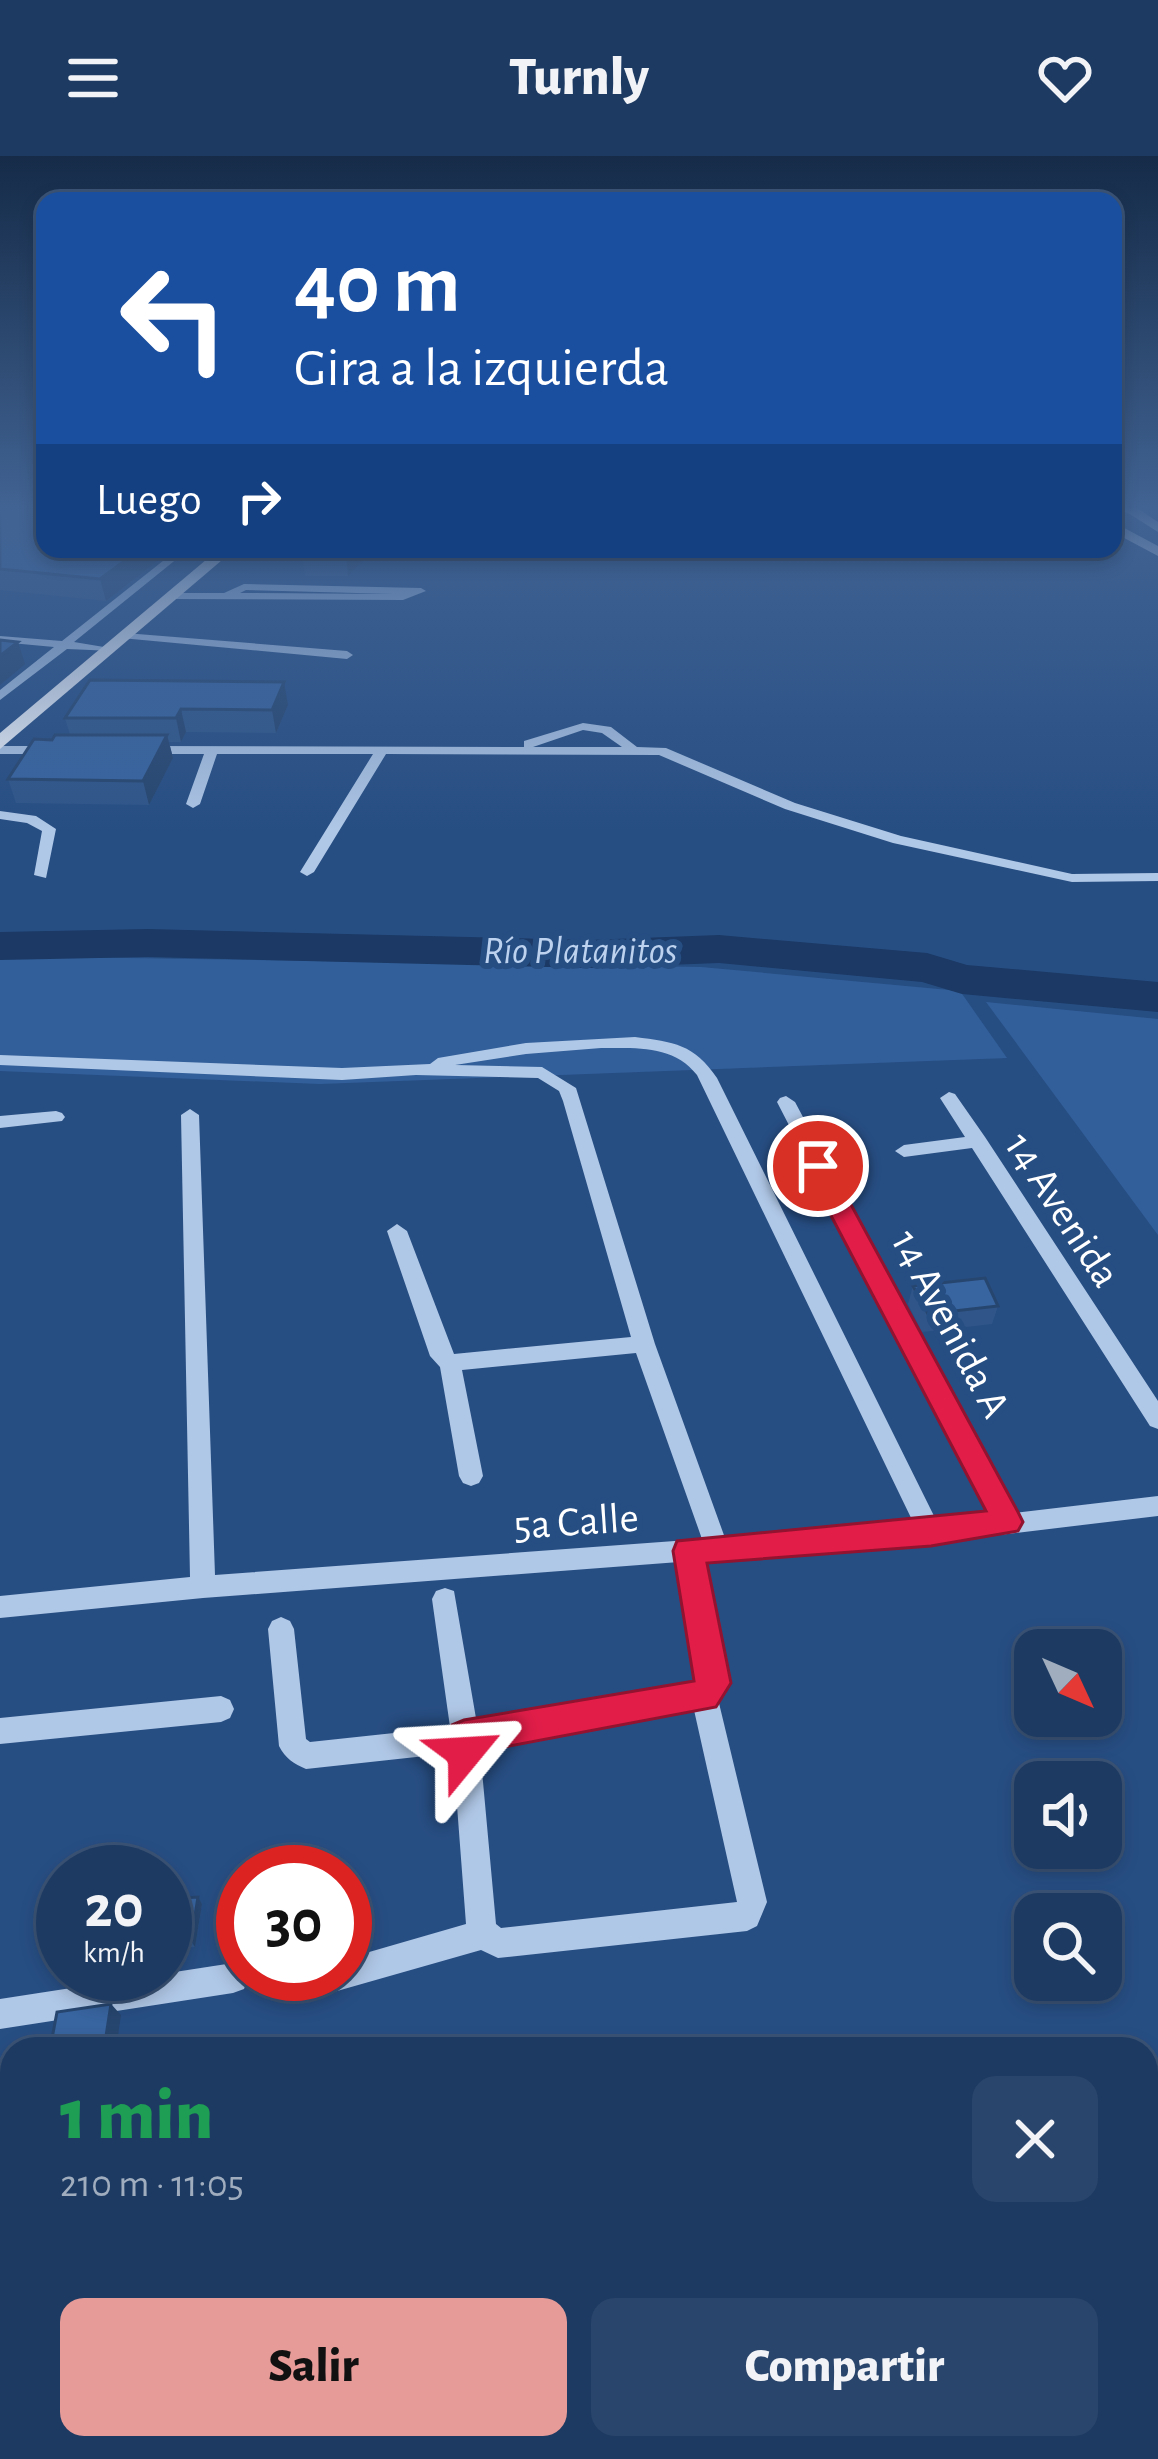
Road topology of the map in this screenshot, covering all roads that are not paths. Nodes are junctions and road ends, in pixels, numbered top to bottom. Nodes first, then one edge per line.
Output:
1 (100, 615) edge
2 (151, 615) edge
3 (0, 639) edge
4 (118, 642) junction
5 (64, 644) junction
6 (347, 655) dead end
7 (0, 696) edge
8 (0, 746) edge
9 (383, 748) junction
10 (77, 750) edge
11 (122, 750) edge
12 (212, 750) junction
13 (193, 805) dead end
14 (0, 815) edge
15 (307, 872) dead end
16 (41, 874) dead end
17 (1158, 877) edge
18 (0, 1060) edge
19 (416, 1069) junction
20 (949, 1098) dead end
21 (786, 1102) dead end
22 (190, 1115) dead end
23 (56, 1117) dead end
24 (0, 1122) edge
25 (977, 1141) junction
26 (904, 1151) dead end
27 (397, 1232) dead end
28 (644, 1344) junction
29 (450, 1363) junction
30 (1158, 1420) edge
31 (471, 1477) dead end
32 (1158, 1506) edge
33 (1007, 1522) junction
34 (931, 1532) junction
35 (717, 1548) junction
36 (688, 1551) junction
37 (203, 1587) junction
38 (445, 1599) dead end
39 (0, 1607) edge
40 (281, 1629) dead end
41 (704, 1696) junction
42 (221, 1709) dead end
43 (0, 1731) edge
44 (464, 1737) junction
45 (484, 1934) junction
46 (372, 1967) edge
47 (216, 1981) edge
48 (0, 2014) edge

1 - 5 street
2 - 4 main road
3 - 5 street
4 - 5 street
4 - 6 street
4 - 8 main road
5 - 7 street
8 - 10 street
9 - 12 street
9 - 15 street
9 - 17 street
11 - 12 street
12 - 13 street
14 - 16 street
18 - 19 street
19 - 28 street
19 - 34 street
20 - 25 street, 14 Avenida
21 - 33 street, 14 Avenida A
22 - 37 street
23 - 24 street
25 - 26 street
25 - 30 street, 14 Avenida
27 - 29 street
28 - 29 street
28 - 35 street
29 - 31 street
32 - 33 street, 5a Calle
33 - 34 street, 5a Calle
34 - 35 street, 5a Calle
35 - 36 street, 5a Calle
36 - 37 street, 5a Calle
36 - 41 street
37 - 39 street, 5a Calle
38 - 44 street
40 - 44 street
41 - 44 street
41 - 45 street
42 - 43 street
44 - 45 street
45 - 46 street
47 - 48 street

